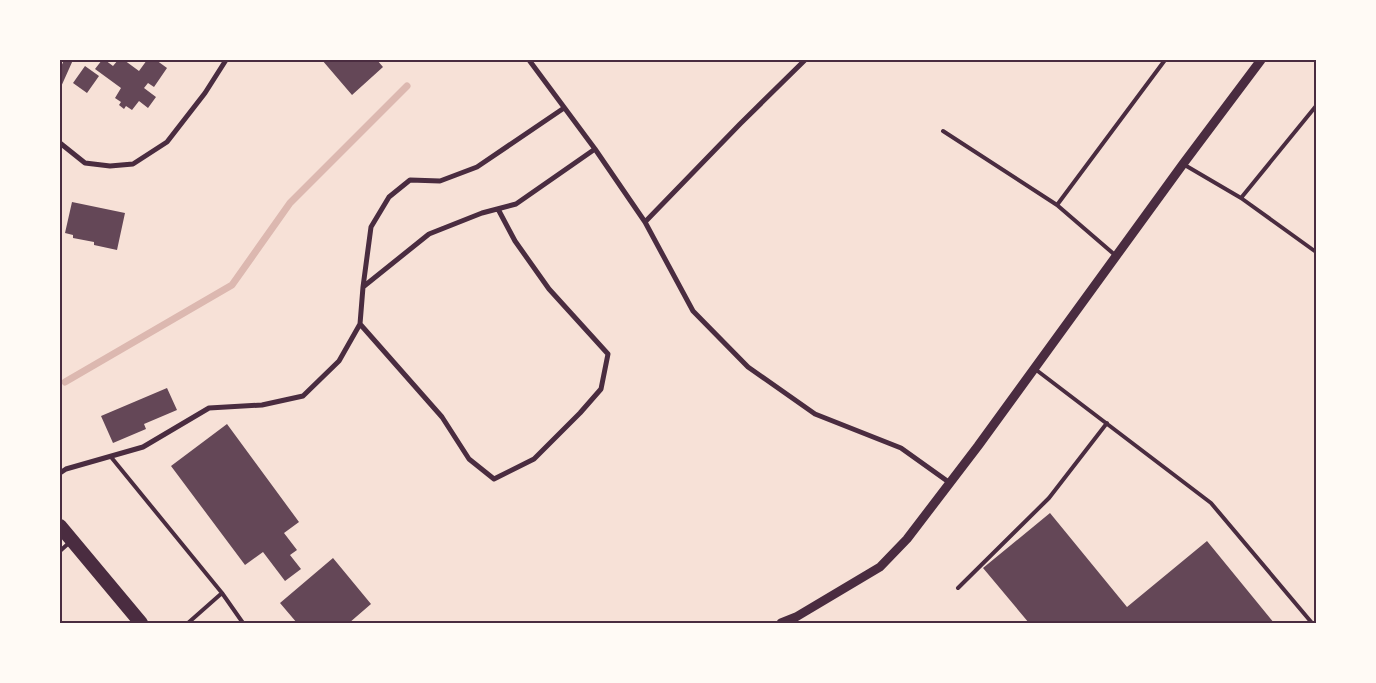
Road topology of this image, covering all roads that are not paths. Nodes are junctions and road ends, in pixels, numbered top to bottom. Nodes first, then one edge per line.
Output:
1 (226, 60) edge
2 (529, 60) edge
3 (805, 60) edge
4 (1165, 60) edge
5 (1261, 60) edge
6 (1316, 106) edge
7 (564, 108) junction
8 (943, 131) dead end
9 (60, 143) edge
10 (595, 149) junction
11 (1183, 164) junction
12 (1241, 198) junction
13 (1057, 205) junction
14 (498, 209) junction
15 (645, 222) junction
16 (1316, 252) edge
17 (1117, 256) junction
18 (363, 287) junction
19 (360, 324) junction
20 (1035, 369) junction
21 (1107, 423) junction
22 (111, 457) junction
23 (60, 473) edge
24 (950, 483) junction
25 (60, 526) edge
26 (72, 540) junction
27 (60, 551) edge
28 (958, 588) dead end
29 (222, 593) junction
30 (797, 620) edge
31 (141, 623) edge
32 (188, 623) edge
33 (243, 623) edge
34 (781, 623) edge
35 (1312, 623) edge

1 - 9 street
2 - 7 street
3 - 15 street
4 - 13 lane
5 - 11 street
6 - 12 lane
7 - 10 street
7 - 18 street
8 - 13 lane
10 - 14 street
10 - 15 street
11 - 12 lane
11 - 17 street
12 - 16 lane
13 - 17 lane
14 - 18 street
14 - 19 street
15 - 24 street
17 - 20 street
18 - 19 street
19 - 22 street
20 - 21 lane
20 - 24 street
21 - 28 lane
21 - 35 lane
22 - 23 street
22 - 29 lane
24 - 30 street
25 - 26 highway
26 - 27 lane
26 - 31 highway
29 - 32 lane
29 - 33 lane
30 - 34 street

